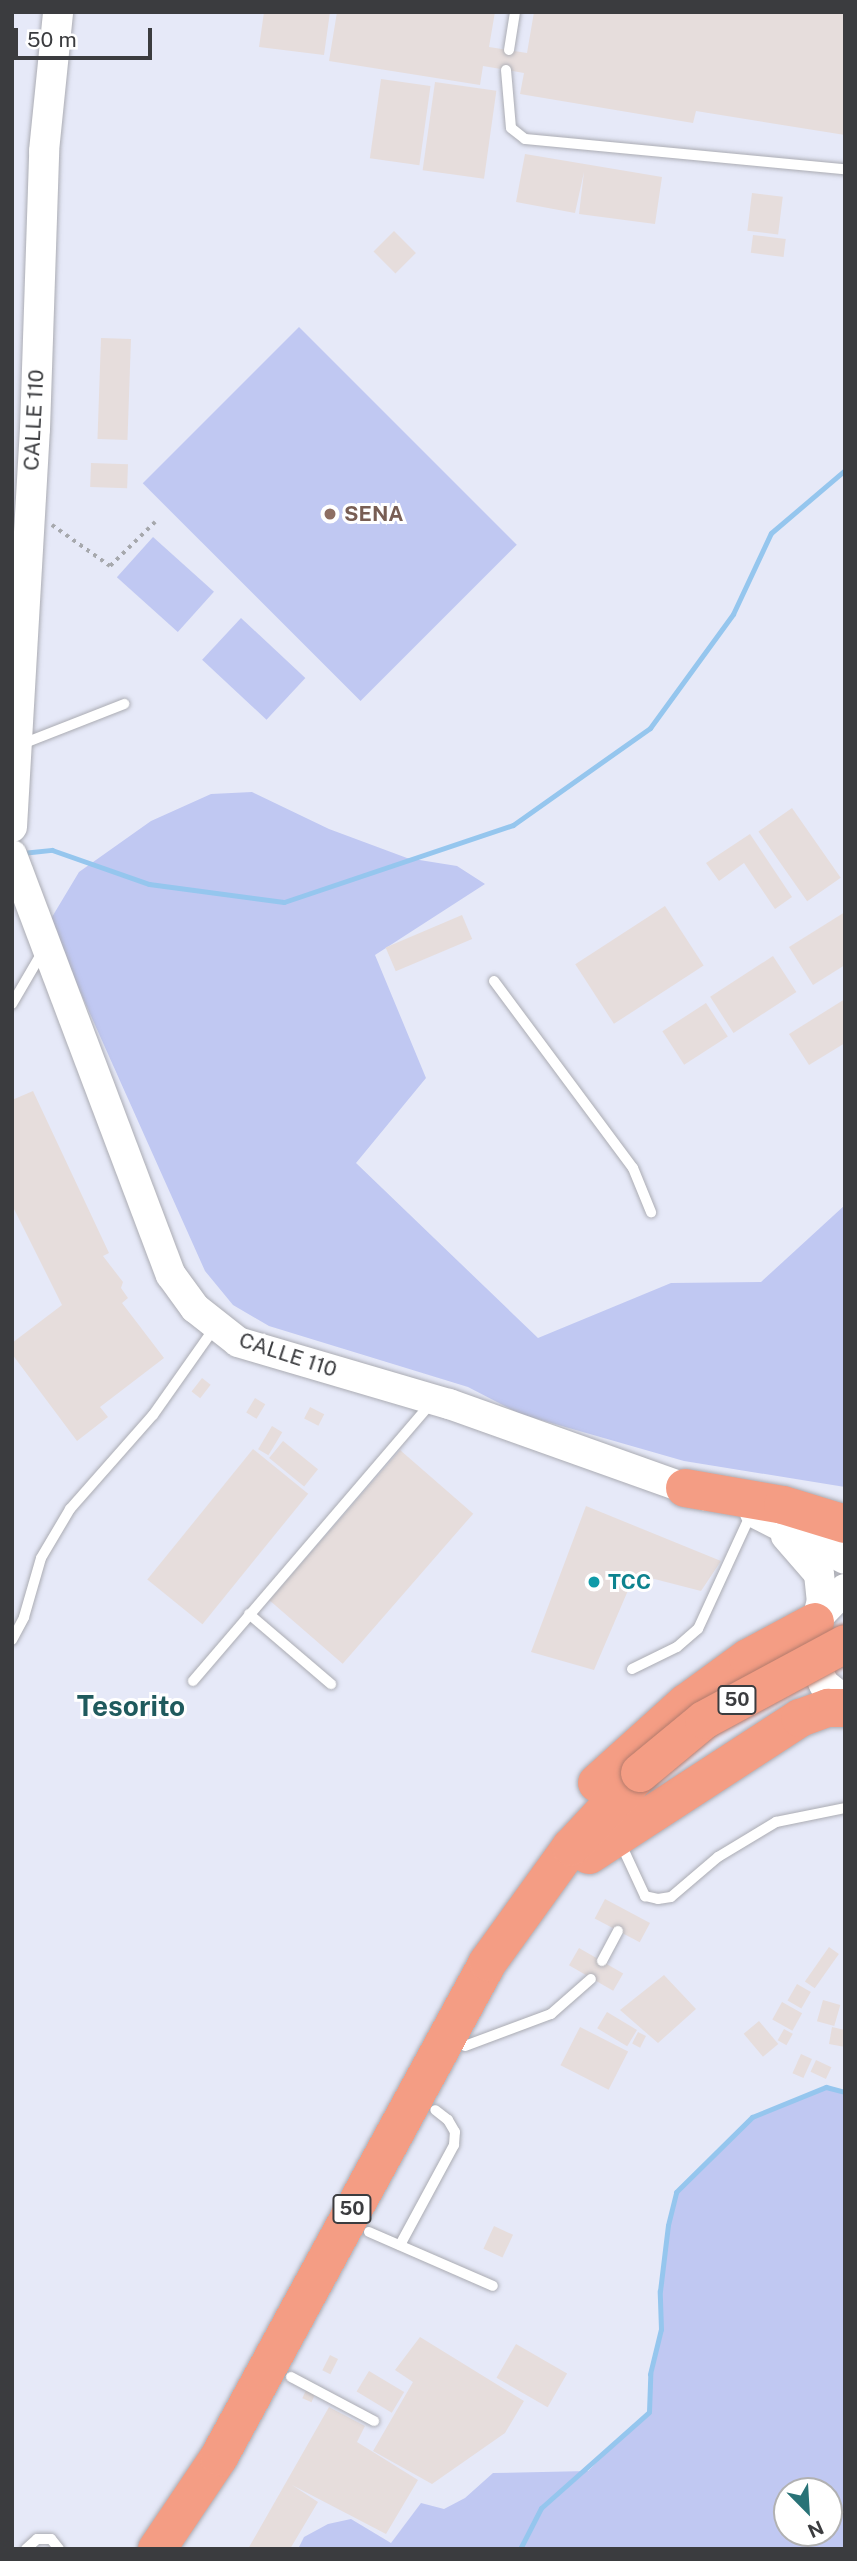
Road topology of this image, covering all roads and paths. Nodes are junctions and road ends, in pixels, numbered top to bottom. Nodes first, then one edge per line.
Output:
1 (58, 12) edge
2 (515, 12) edge
3 (509, 50) dead end
4 (506, 70) dead end
5 (845, 169) edge
6 (43, 521) dead end
7 (155, 522) dead end
8 (20, 577) edge
9 (124, 704) dead end
10 (18, 746) junction
11 (12, 827) edge
12 (12, 855) edge
13 (45, 949) junction
14 (494, 981) dead end
15 (12, 1004) edge
16 (651, 1212) dead end
17 (215, 1327) junction
18 (434, 1400) junction
19 (685, 1488) junction
20 (763, 1515) junction
21 (845, 1524) edge
22 (845, 1559) edge
23 (845, 1589) edge
24 (249, 1614) junction
25 (826, 1628) edge
26 (12, 1640) edge
27 (845, 1667) edge
28 (632, 1669) dead end
29 (193, 1681) dead end
30 (331, 1684) dead end
31 (845, 1701) edge
32 (845, 1708) edge
33 (645, 1783) junction
34 (845, 1808) edge
35 (604, 1847) junction
36 (520, 1916) junction
37 (618, 1931) dead end
38 (602, 1961) dead end
39 (591, 1979) dead end
40 (465, 2046) junction
41 (384, 2238) junction
42 (493, 2286) dead end
43 (291, 2377) junction
44 (374, 2421) dead end
45 (26, 2549) edge
46 (60, 2549) edge
47 (158, 2549) edge
48 (180, 2549) edge

1 - 8 main road, CALLE 110
2 - 3 lane
4 - 5 lane
6 - 7 path
8 - 10 main road, CALLE 110
9 - 10 lane
10 - 11 main road, CALLE 110
12 - 13 main road, CALLE 110
13 - 15 lane
13 - 17 main road, CALLE 110
14 - 16 lane
17 - 18 main road, CALLE 110
17 - 26 lane
18 - 19 main road, CALLE 110
18 - 24 lane
19 - 20 main road, CALLE 110
19 - 21 highway
20 - 22 main road, CALLE 110
20 - 25 main road
20 - 28 lane
23 - 25 main road
24 - 29 lane
24 - 30 lane
25 - 31 main road
25 - 33 highway, 50, bridge
25 - 36 highway
27 - 33 highway, 50
32 - 35 highway
33 - 35 highway, 50
33 - 36 highway, 50
34 - 35 lane
35 - 40 highway, 50
36 - 47 highway, 50
37 - 38 lane
39 - 40 lane
40 - 41 highway, 50
41 - 42 lane
41 - 43 highway, 50
43 - 44 lane
43 - 48 highway, 50
45 - 46 lane

